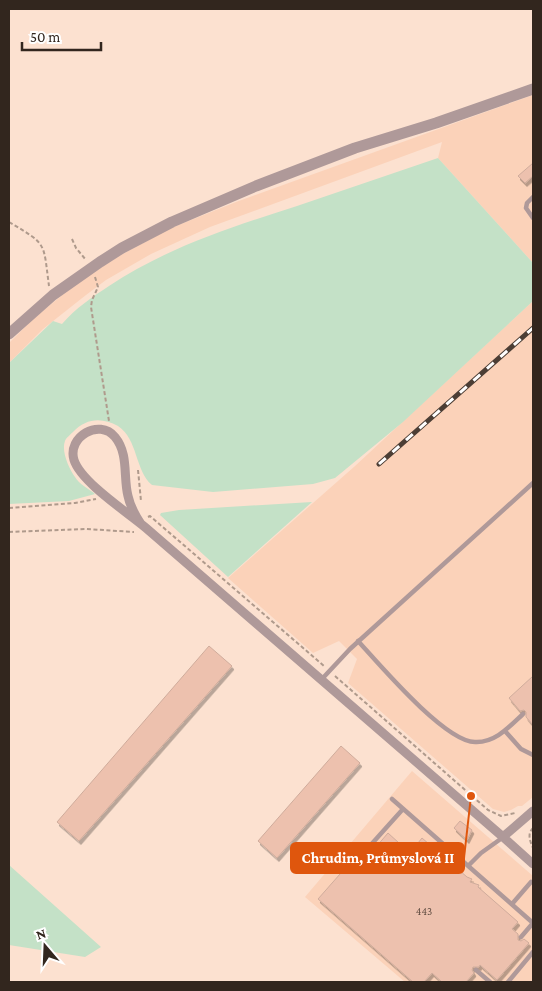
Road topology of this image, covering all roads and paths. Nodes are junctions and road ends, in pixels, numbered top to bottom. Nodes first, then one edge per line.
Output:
1 (533, 89) edge
2 (533, 197) edge
3 (533, 218) edge
4 (9, 222) edge
5 (72, 239) dead end
6 (88, 264) junction
7 (53, 296) junction
8 (9, 334) edge
9 (111, 433) junction
10 (138, 470) dead end
11 (533, 483) edge
12 (107, 496) junction
13 (142, 506) dead end
14 (9, 508) edge
15 (143, 526) junction
16 (9, 532) edge
17 (358, 641) junction
18 (321, 680) junction
19 (523, 714) dead end
20 (505, 731) junction
21 (533, 755) edge
22 (392, 799) dead end
23 (403, 809) junction
24 (533, 811) edge
25 (533, 828) edge
26 (503, 837) junction
27 (533, 848) edge
28 (359, 858) dead end
29 (533, 864) edge
30 (469, 865) junction
31 (531, 882) dead end
32 (512, 904) junction
33 (533, 923) edge
34 (521, 936) dead end
35 (533, 952) edge
36 (476, 970) dead end
37 (490, 982) edge
38 (508, 982) edge

1 - 6 street
2 - 3 lane
4 - 7 path
5 - 6 path
6 - 7 street
6 - 9 path
7 - 8 street
9 - 12 street
9 - 15 street
10 - 13 path
11 - 17 lane
12 - 14 path
12 - 15 street
15 - 16 path
15 - 18 street
17 - 18 lane
17 - 20 lane
18 - 26 street
19 - 20 lane
20 - 21 lane
22 - 23 lane
23 - 28 lane
23 - 30 lane
24 - 26 street
25 - 27 path
26 - 29 street
26 - 30 lane
30 - 32 lane
31 - 32 lane
32 - 33 lane
33 - 34 lane
35 - 38 lane
36 - 37 lane

